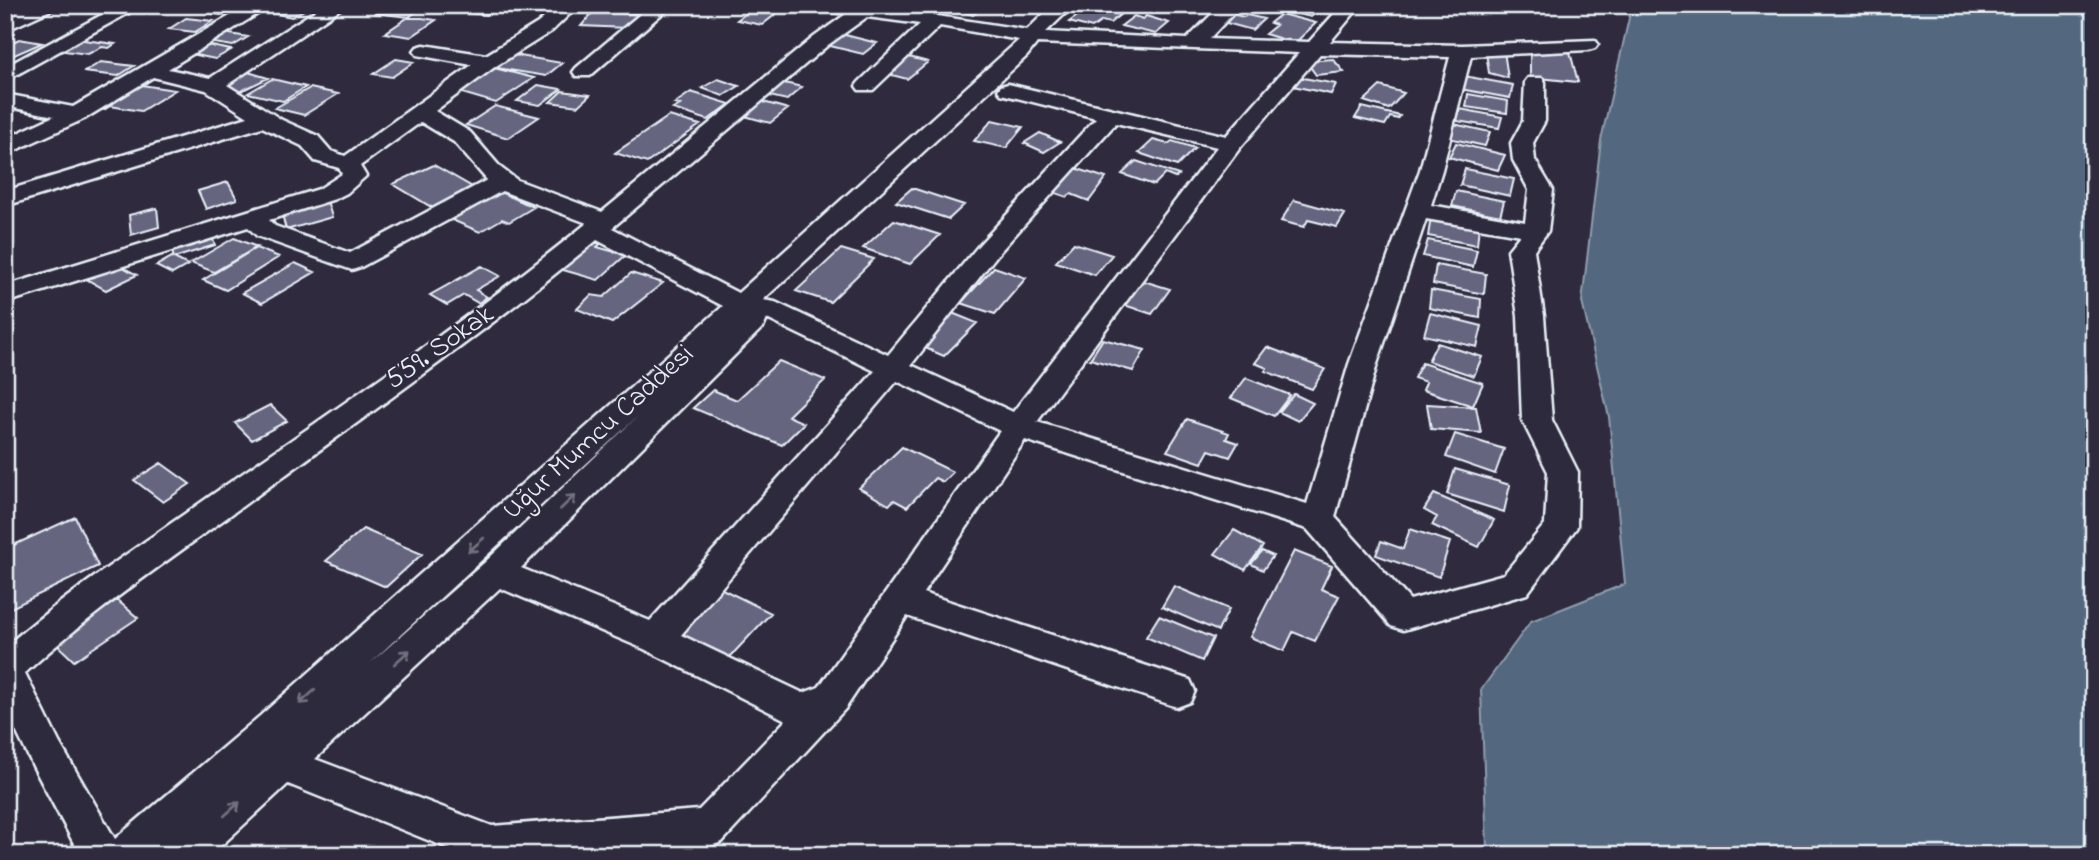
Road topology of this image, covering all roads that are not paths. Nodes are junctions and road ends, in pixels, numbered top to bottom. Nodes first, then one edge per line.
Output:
1 (46, 5) edge
2 (134, 5) edge
3 (264, 5) edge
4 (337, 5) edge
5 (570, 5) edge
6 (663, 5) edge
7 (822, 5) edge
8 (1065, 5) edge
9 (1090, 5) edge
10 (1232, 5) edge
11 (1352, 5) edge
12 (862, 11) junction
13 (935, 20) junction
14 (5, 25) edge
15 (1045, 37) junction
16 (1588, 44) dead end
17 (1192, 46) junction
18 (1312, 50) junction
19 (424, 51) dead end
20 (1462, 51) junction
21 (489, 62) junction
22 (152, 71) junction
23 (583, 72) dead end
24 (5, 75) edge
25 (1535, 82) dead end
26 (213, 85) junction
27 (866, 86) dead end
28 (1008, 90) junction
29 (5, 100) edge
30 (424, 109) junction
31 (76, 114) junction
32 (1111, 115) junction
33 (265, 119) junction
34 (1231, 144) junction
35 (5, 148) edge
36 (348, 164) junction
37 (503, 181) junction
38 (5, 199) edge
39 (1417, 210) junction
40 (251, 216) junction
41 (599, 225) junction
42 (1536, 232) junction
43 (5, 295) edge
44 (753, 307) junction
45 (892, 369) junction
46 (1018, 428) junction
47 (1318, 520) junction
48 (496, 572) junction
49 (901, 600) junction
50 (656, 639) junction
51 (5, 669) edge
52 (1177, 691) dead end
53 (832, 698) junction
54 (282, 764) junction
55 (102, 855) edge
56 (128, 855) edge
57 (181, 855) edge

1 - 14 street
2 - 24 street
3 - 22 street
4 - 26 street
5 - 21 street
6 - 23 street
7 - 12 street
8 - 15 street, Uğur Mumcu Caddesi
9 - 15 street, Uğur Mumcu Caddesi
10 - 17 street
11 - 18 street
12 - 13 street
12 - 41 street, 559. Sokak
13 - 15 street
13 - 27 street
15 - 17 street
15 - 28 street, Uğur Mumcu Caddesi
15 - 44 street, Uğur Mumcu Caddesi
16 - 20 street
17 - 18 street
18 - 20 street
18 - 34 street
19 - 21 street
20 - 39 street
21 - 30 street
22 - 26 street
22 - 31 street
25 - 42 street
26 - 33 street
28 - 32 street
28 - 44 street, Uğur Mumcu Caddesi
29 - 31 street
30 - 36 street
30 - 37 street
31 - 35 street
32 - 34 street
32 - 45 street
33 - 36 street
33 - 38 street
34 - 46 street
36 - 40 street
37 - 40 street
37 - 41 street
39 - 42 street
39 - 47 street
40 - 43 street
41 - 44 street
41 - 51 street, 559. Sokak
42 - 47 street
44 - 45 street
48 -> 44 street, Uğur Mumcu Caddesi
44 -> 56 street, Uğur Mumcu Caddesi
45 - 46 street
45 - 50 street
46 - 47 street
46 - 49 street
48 - 50 street
54 -> 48 street, Uğur Mumcu Caddesi
49 - 52 street
49 - 53 street
50 - 53 street
51 - 55 street
53 - 54 street
57 -> 54 street, Uğur Mumcu Caddesi

